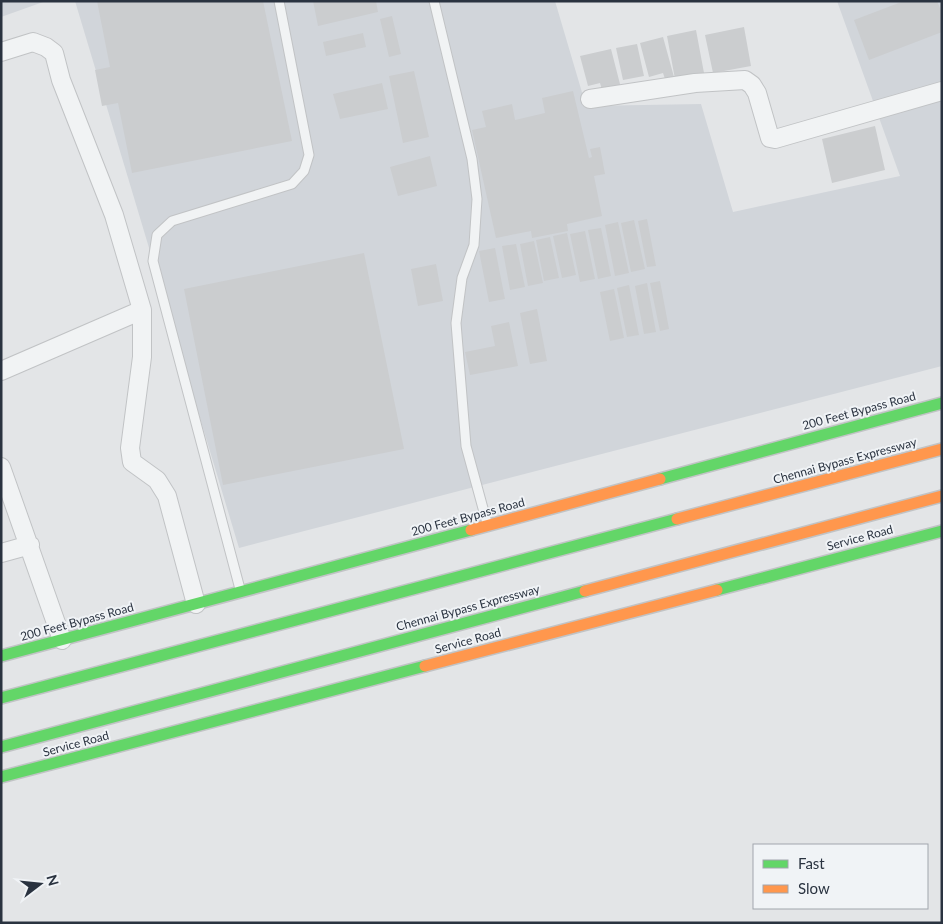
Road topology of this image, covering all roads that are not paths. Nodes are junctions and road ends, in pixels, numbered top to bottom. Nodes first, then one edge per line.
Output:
1 (279, 1) edge
2 (434, 1) edge
3 (1, 52) edge
4 (942, 91) edge
5 (590, 99) dead end
6 (142, 310) junction
7 (1, 371) edge
8 (942, 403) edge
9 (942, 449) edge
10 (1, 467) edge
11 (942, 496) edge
12 (488, 526) junction
13 (942, 531) edge
14 (30, 545) junction
15 (1, 553) edge
16 (241, 592) junction
17 (196, 604) junction
18 (62, 640) junction
19 (1, 656) edge
20 (1, 698) edge
21 (1, 748) edge
22 (1, 778) edge

1 - 16 lane
2 - 12 lane
3 - 6 street
4 - 5 street
6 - 7 street
6 - 17 street
8 - 12 main road, 200 Feet Bypass Road
9 - 20 main road, Chennai Bypass Expressway
10 - 14 street
11 - 21 main road, Chennai Bypass Expressway
12 - 16 main road, 200 Feet Bypass Road
13 - 22 main road, Service Road
14 - 15 street
14 - 18 street
16 - 17 main road, 200 Feet Bypass Road
17 - 18 main road, 200 Feet Bypass Road
18 - 19 main road, 200 Feet Bypass Road

